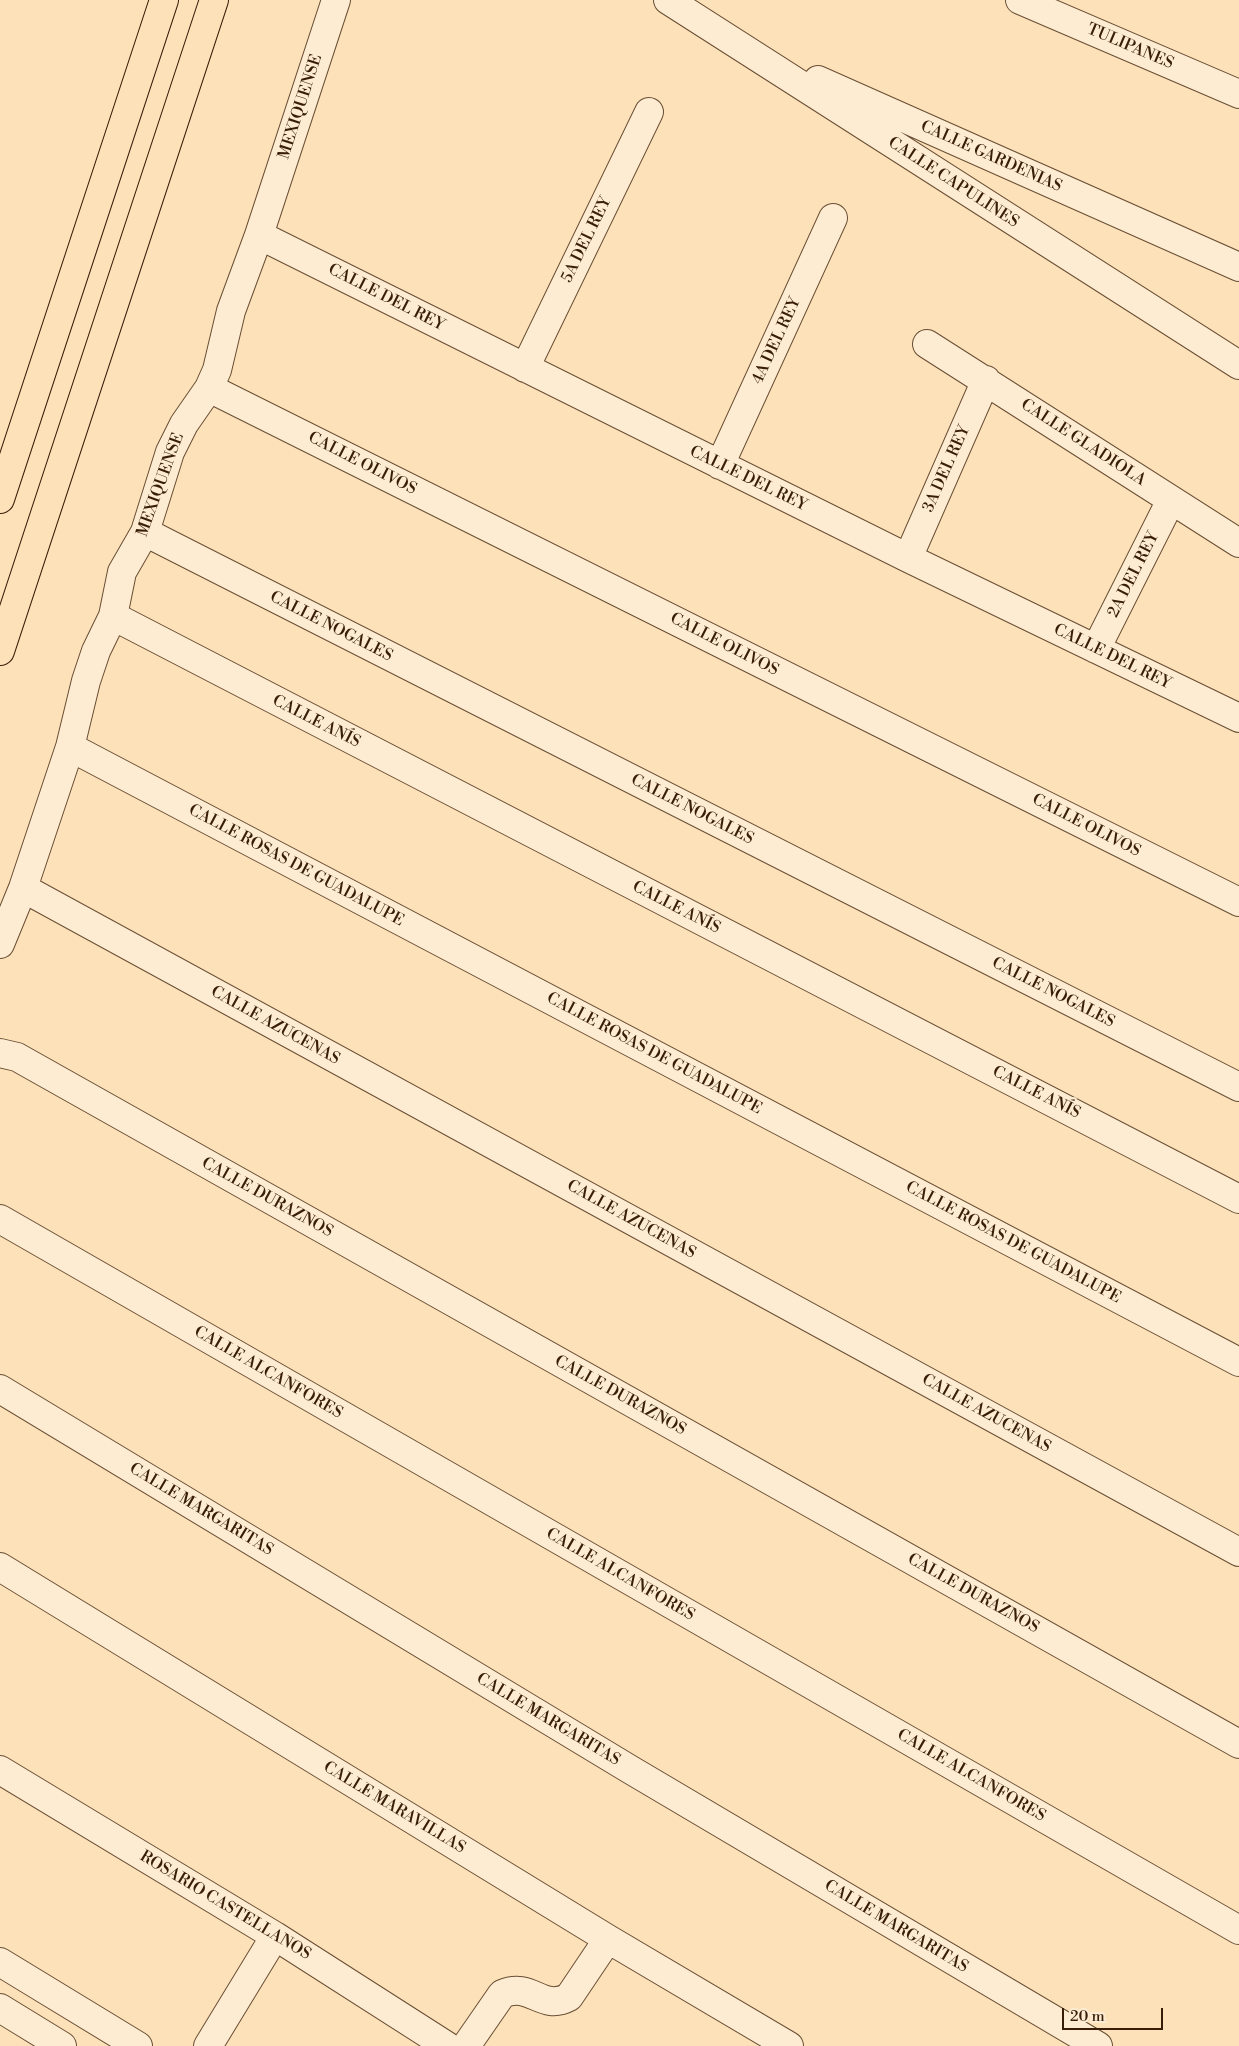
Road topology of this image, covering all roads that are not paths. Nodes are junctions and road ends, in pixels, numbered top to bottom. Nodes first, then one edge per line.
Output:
1 (164, 0) edge
2 (214, 0) edge
3 (336, 0) edge
4 (668, 0) edge
5 (1020, 0) edge
6 (742, 46) junction
7 (1239, 94) edge
8 (650, 112) dead end
9 (833, 218) dead end
10 (259, 235) junction
11 (1239, 267) edge
12 (927, 344) dead end
13 (1239, 366) edge
14 (525, 368) junction
15 (986, 380) junction
16 (209, 388) junction
17 (720, 465) junction
18 (0, 499) edge
19 (1171, 500) junction
20 (145, 532) junction
21 (1239, 543) edge
22 (908, 558) junction
23 (113, 616) junction
24 (1096, 649) junction
25 (0, 651) edge
26 (1239, 718) edge
27 (70, 748) junction
28 (23, 888) junction
29 (1239, 902) edge
30 (0, 944) edge
31 (0, 1053) edge
32 (1239, 1087) edge
33 (1239, 1198) edge
34 (0, 1220) edge
35 (1239, 1362) edge
36 (0, 1389) edge
37 (1239, 1552) edge
38 (0, 1567) edge
39 (1239, 1744) edge
40 (0, 1770) edge
41 (1239, 1930) edge
42 (275, 1936) junction
43 (608, 1939) junction
44 (0, 1962) edge
45 (0, 2008) edge
46 (62, 2046) edge
47 (138, 2046) edge
48 (208, 2046) edge
49 (447, 2046) edge
50 (466, 2046) edge
51 (789, 2046) edge
52 (1098, 2046) edge

1 - 18 highway
2 - 25 highway
3 - 10 street, MEXIQUENSE
4 - 6 street, CALLE CAPULINES
5 - 7 street, TULIPANES
6 - 11 street, CALLE GARDENIAS
6 - 13 street, CALLE CAPULINES
8 - 14 street, 5A DEL REY
9 - 17 street, 4A DEL REY
10 - 14 street, CALLE DEL REY
10 - 16 street, MEXIQUENSE
12 - 15 street, CALLE GLADIOLA
14 - 17 street, CALLE DEL REY
15 - 19 street, CALLE GLADIOLA
15 - 22 street, 3A DEL REY
16 - 20 street, MEXIQUENSE
16 - 29 street, CALLE OLIVOS
17 - 22 street, CALLE DEL REY
19 - 21 street, CALLE GLADIOLA
19 - 24 street, 2A DEL REY
20 - 23 street, MEXIQUENSE
20 - 32 street, CALLE NOGALES
22 - 24 street, CALLE DEL REY
23 - 27 street, MEXIQUENSE
23 - 33 street, CALLE ANÍS
24 - 26 street, CALLE DEL REY
27 - 28 street, MEXIQUENSE
27 - 35 street, CALLE ROSAS DE GUADALUPE
28 - 30 street, MEXIQUENSE
28 - 37 street, CALLE AZUCENAS
31 - 39 street, CALLE DURAZNOS
34 - 41 street, CALLE ALCANFORES
36 - 52 street, CALLE MARGARITAS
38 - 43 street, CALLE MARAVILLAS
40 - 42 street, ROSARIO CASTELLANOS
42 - 48 street
42 - 49 street, ROSARIO CASTELLANOS
43 - 50 street
43 - 51 street, CALLE MARAVILLAS
44 - 47 street
45 - 46 street

